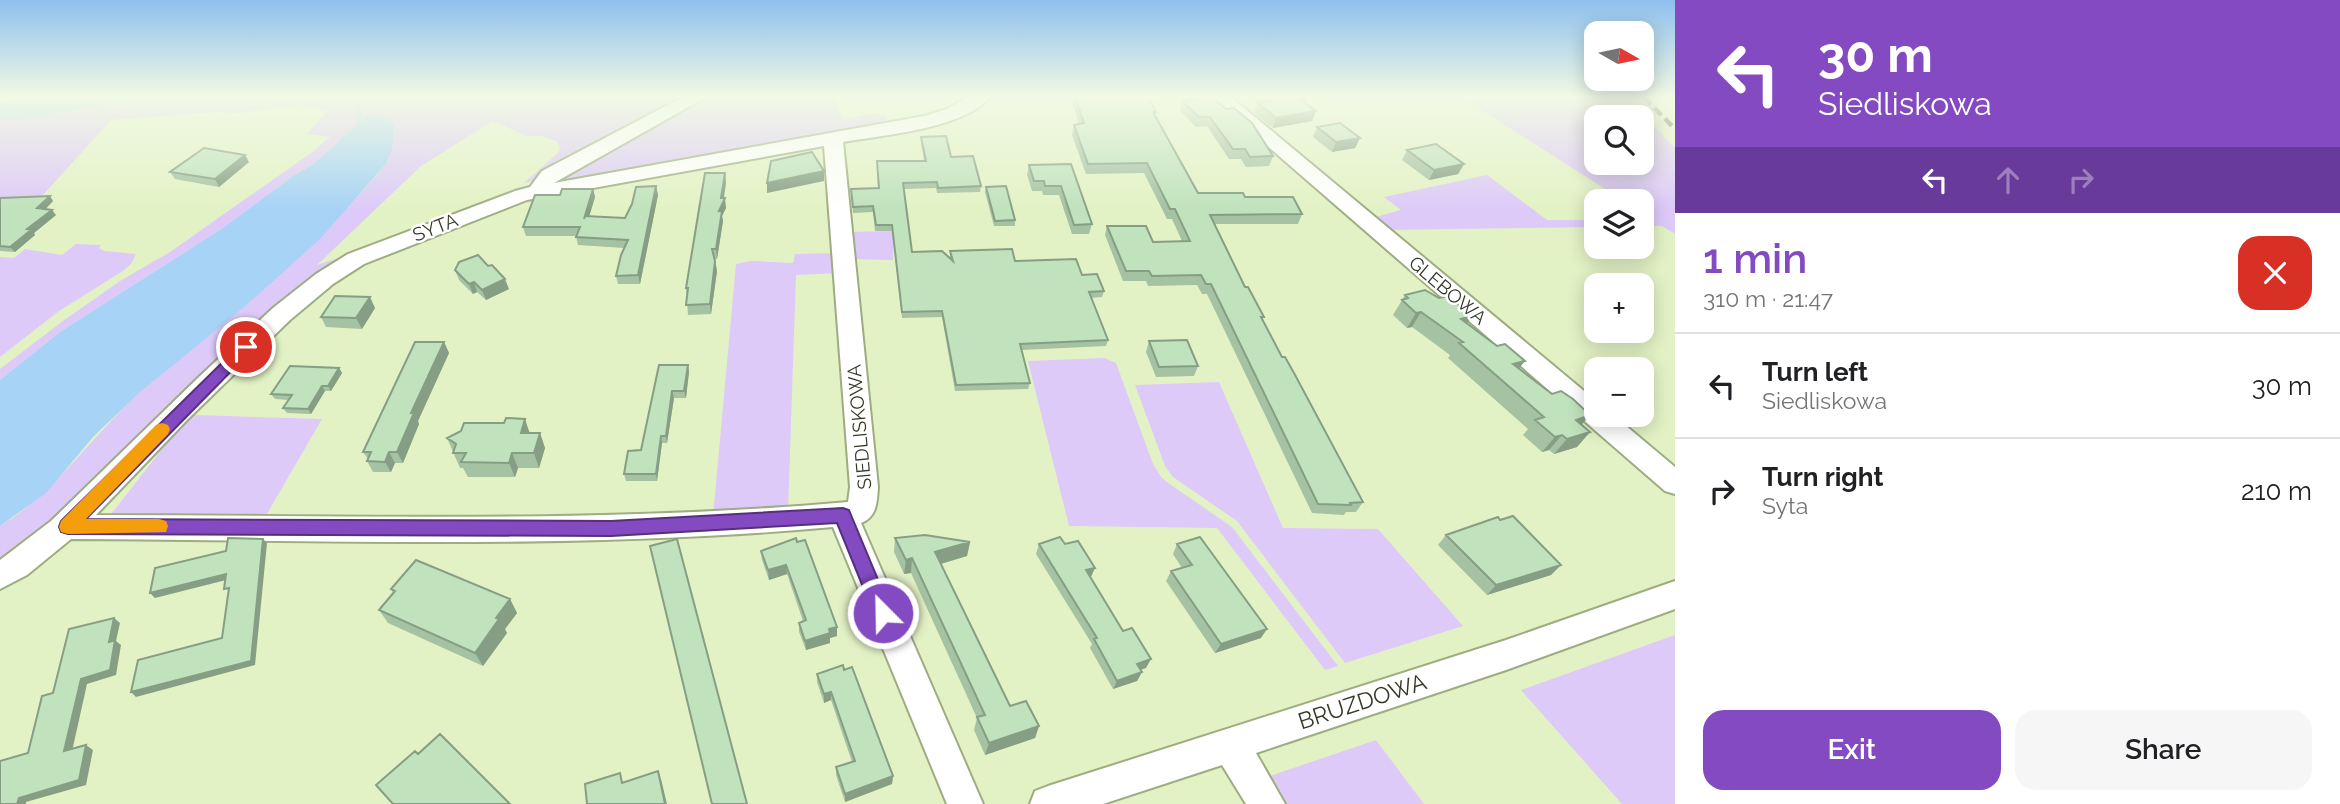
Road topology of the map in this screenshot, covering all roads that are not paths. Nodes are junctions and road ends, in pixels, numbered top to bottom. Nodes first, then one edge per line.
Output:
1 (626, 135) edge
2 (853, 135) edge
3 (1264, 135) edge
4 (834, 138) junction
5 (538, 191) junction
6 (1675, 483) edge
7 (843, 515) junction
8 (68, 527) junction
9 (0, 576) edge
10 (1675, 595) edge
11 (1230, 745) junction
12 (965, 804) edge
13 (1048, 804) edge
14 (1267, 804) edge

1 - 5 street
2 - 4 street, SYTA
3 - 6 street, GLEBOWA
4 - 5 street, SYTA
4 - 7 street, SIEDLISKOWA
5 - 8 street, SYTA
7 - 8 street, SIEDLISKOWA
7 - 12 street
8 - 9 street, SYTA
10 - 11 street, BRUZDOWA
11 - 13 street, BRUZDOWA
11 - 14 street

